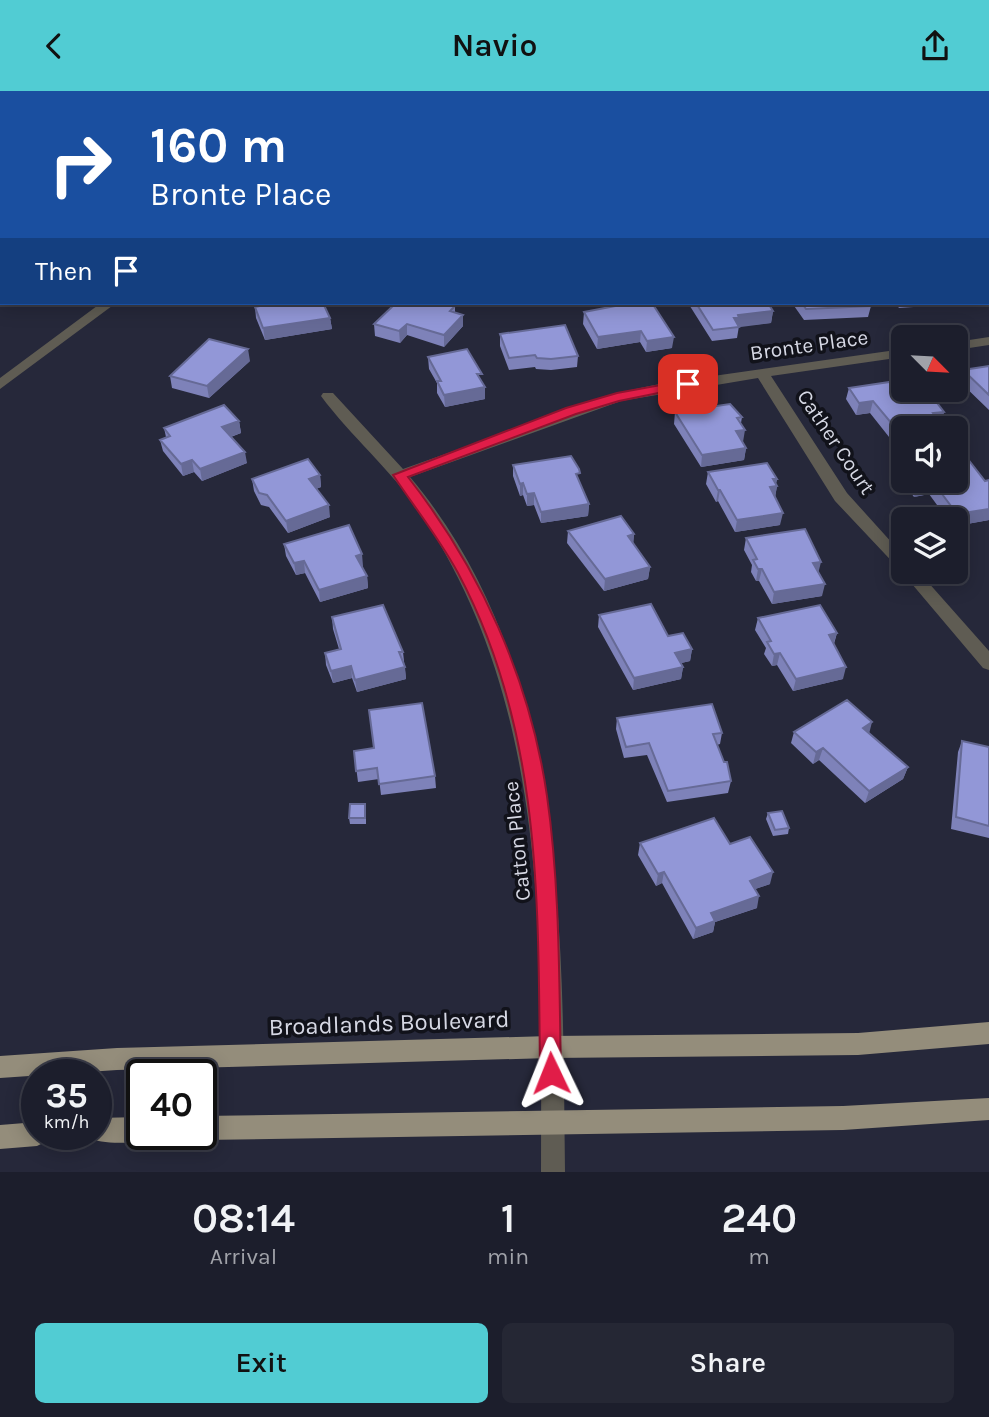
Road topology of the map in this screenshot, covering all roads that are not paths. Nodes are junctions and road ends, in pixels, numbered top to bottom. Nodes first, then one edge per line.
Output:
1 (107, 305) edge
2 (989, 341) edge
3 (968, 344) edge
4 (891, 355) edge
5 (762, 373) junction
6 (0, 385) edge
7 (328, 396) dead end
8 (400, 475) junction
9 (891, 553) edge
10 (920, 584) edge
11 (989, 663) edge
12 (989, 1033) edge
13 (550, 1047) junction
14 (0, 1067) edge
15 (989, 1108) edge
16 (552, 1124) junction
17 (217, 1128) edge
18 (21, 1135) edge
19 (0, 1137) edge
20 (553, 1172) edge

1 - 6 street
2 - 3 street
4 - 5 street, Bronte Place
5 - 8 street, Bronte Place
5 - 9 street, Cather Court
7 - 8 street, Catton Place
8 - 13 street, Catton Place
10 - 11 street
12 - 13 main road, Broadlands Boulevard
13 - 14 main road, Broadlands Boulevard
13 - 16 street, Catton Place
15 - 16 main road
16 - 17 main road
16 - 20 street, Catton Place
18 - 19 main road

